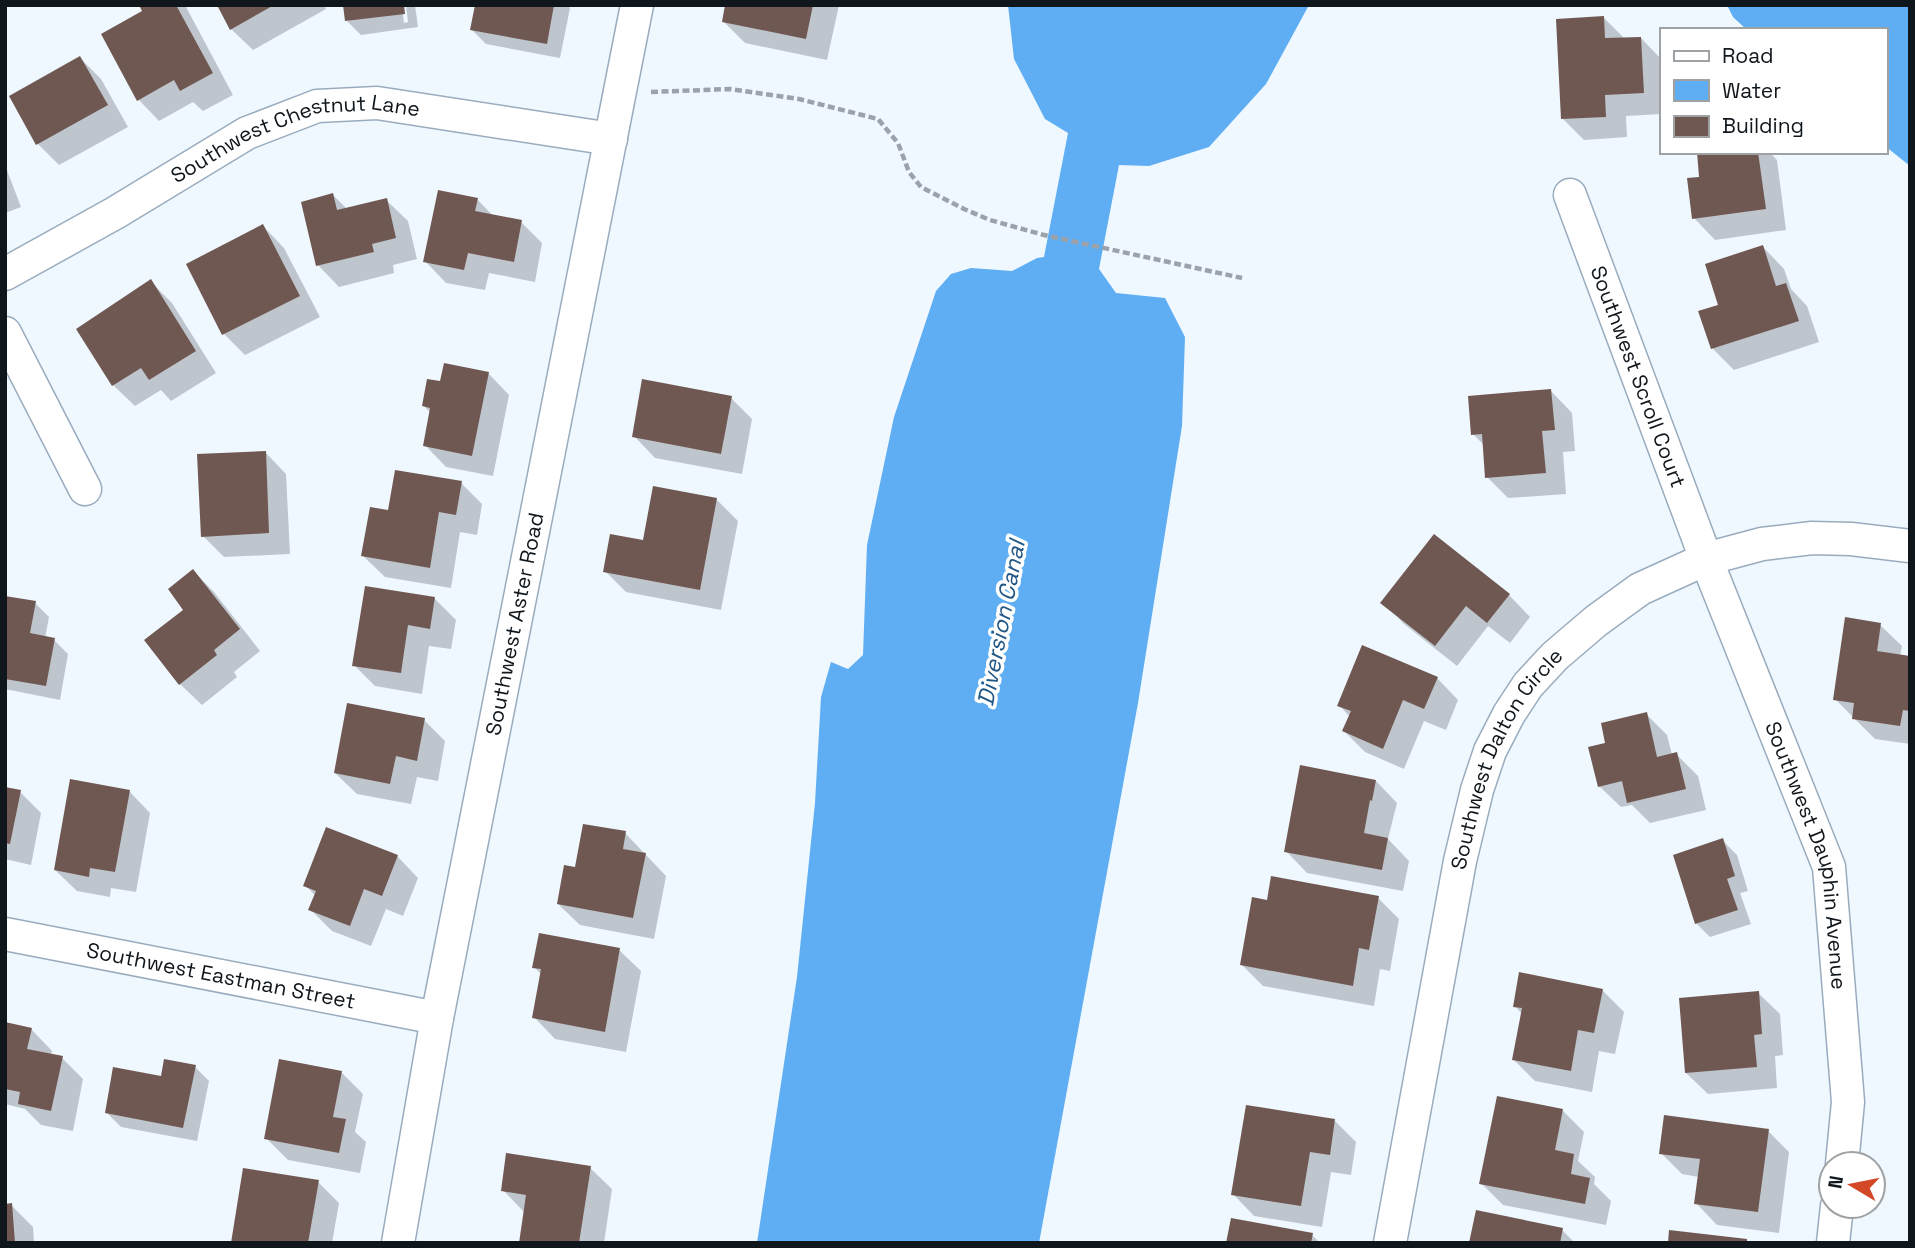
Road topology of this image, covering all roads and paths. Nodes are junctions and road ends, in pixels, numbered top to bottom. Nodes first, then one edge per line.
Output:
1 (637, 5) edge
2 (620, 93) junction
3 (611, 139) junction
4 (1570, 195) dead end
5 (5, 274) edge
6 (1242, 278) dead end
7 (5, 333) edge
8 (85, 489) dead end
9 (1910, 546) edge
10 (1706, 559) junction
11 (5, 934) edge
12 (438, 1018) junction
13 (1843, 1150) edge
14 (1835, 1220) edge
15 (398, 1243) edge
16 (1390, 1243) edge
17 (1833, 1243) edge

1 - 2 street, Southwest Aster Road
2 - 3 street, Southwest Aster Road
2 - 6 path
3 - 5 street, Southwest Chestnut Lane
3 - 12 street, Southwest Aster Road
4 - 10 street, Southwest Scroll Court
7 - 8 street
9 - 10 street, Southwest Dalton Circle
10 - 13 street, Southwest Dauphin Avenue
10 - 16 street, Southwest Dalton Circle
11 - 12 street, Southwest Eastman Street
12 - 15 street, Southwest Aster Road
14 - 17 street

